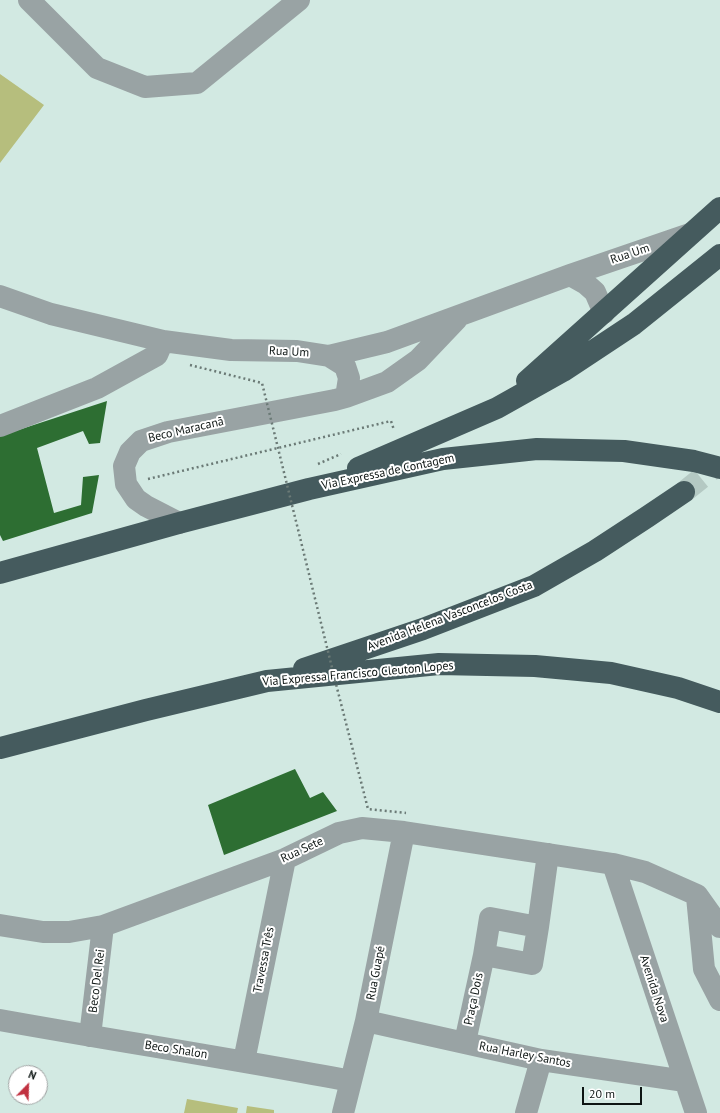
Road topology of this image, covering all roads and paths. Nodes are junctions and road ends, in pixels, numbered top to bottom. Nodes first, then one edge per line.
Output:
1 (29, 0) edge
2 (299, 0) edge
3 (720, 208) edge
4 (690, 234) junction
5 (720, 255) edge
6 (570, 275) junction
7 (0, 296) edge
8 (604, 313) junction
9 (462, 314) junction
10 (163, 341) junction
11 (329, 356) junction
12 (190, 365) dead end
13 (346, 397) junction
14 (497, 408) junction
15 (0, 426) edge
16 (395, 432) dead end
17 (720, 468) edge
18 (126, 484) junction
19 (309, 489) junction
20 (684, 492) tunnel mouth
21 (179, 523) junction
22 (0, 574) edge
23 (267, 681) junction
24 (720, 702) edge
25 (0, 748) edge
26 (405, 822) junction
27 (548, 854) junction
28 (285, 859) junction
29 (613, 864) junction
30 (697, 895) junction
31 (0, 925) edge
32 (103, 926) junction
33 (538, 927) junction
34 (720, 927) edge
35 (484, 955) junction
36 (720, 1000) edge
37 (0, 1020) edge
38 (366, 1022) junction
39 (90, 1036) junction
40 (465, 1042) junction
41 (541, 1060) junction
42 (244, 1061) junction
43 (351, 1081) junction
44 (685, 1081) junction
45 (343, 1113) edge
46 (526, 1113) edge
47 (696, 1113) edge

1 - 2 street
3 - 4 highway
4 - 6 street, Rua Um
4 - 8 highway
5 - 14 highway
6 - 8 street
6 - 9 street, Rua Um
7 - 10 street, Rua Um
8 - 14 highway
9 - 11 street, Rua Um
9 - 13 street, Beco Maracanã
10 - 11 street, Rua Um
10 - 15 street
11 - 13 street
12 - 26 path, bridge
13 - 18 street, Beco Maracanã
14 - 19 highway
16 - 18 path
17 - 19 highway, Via Expressa de Contagem
18 - 21 street
19 - 21 highway, Via Expressa de Contagem
20 - 23 highway, Avenida Helena Vasconcelos Costa
21 - 22 highway
23 - 24 highway, Via Expressa Francisco Cleuton Lopes
23 - 25 highway, Via Expressa Francisco Cleuton Lopes
26 - 27 street, Rua Sete
26 - 28 street, Rua Sete
26 - 38 street, Rua Guapé
27 - 29 street, Rua Sete
27 - 33 street
28 - 32 street, Rua Sete
28 - 42 street, Travessa Três
29 - 30 street, Rua Sete
29 - 44 street, Avenida Nova
30 - 34 street
30 - 36 street
31 - 32 street, Rua Sete
32 - 39 street, Beco Del Rei
33 - 35 street, Praça Dois
33 - 35 street
35 - 40 street, Praça Dois
37 - 39 street, Beco Shalon
38 - 40 street, Rua Harley Santos
38 - 43 street, Rua Guapé
39 - 42 street, Beco Shalon
40 - 41 street, Rua Harley Santos
41 - 44 street, Rua Harley Santos
41 - 46 street
42 - 43 street, Beco Shalon
43 - 45 street, Rua Guapé
44 - 47 street, Avenida Nova

